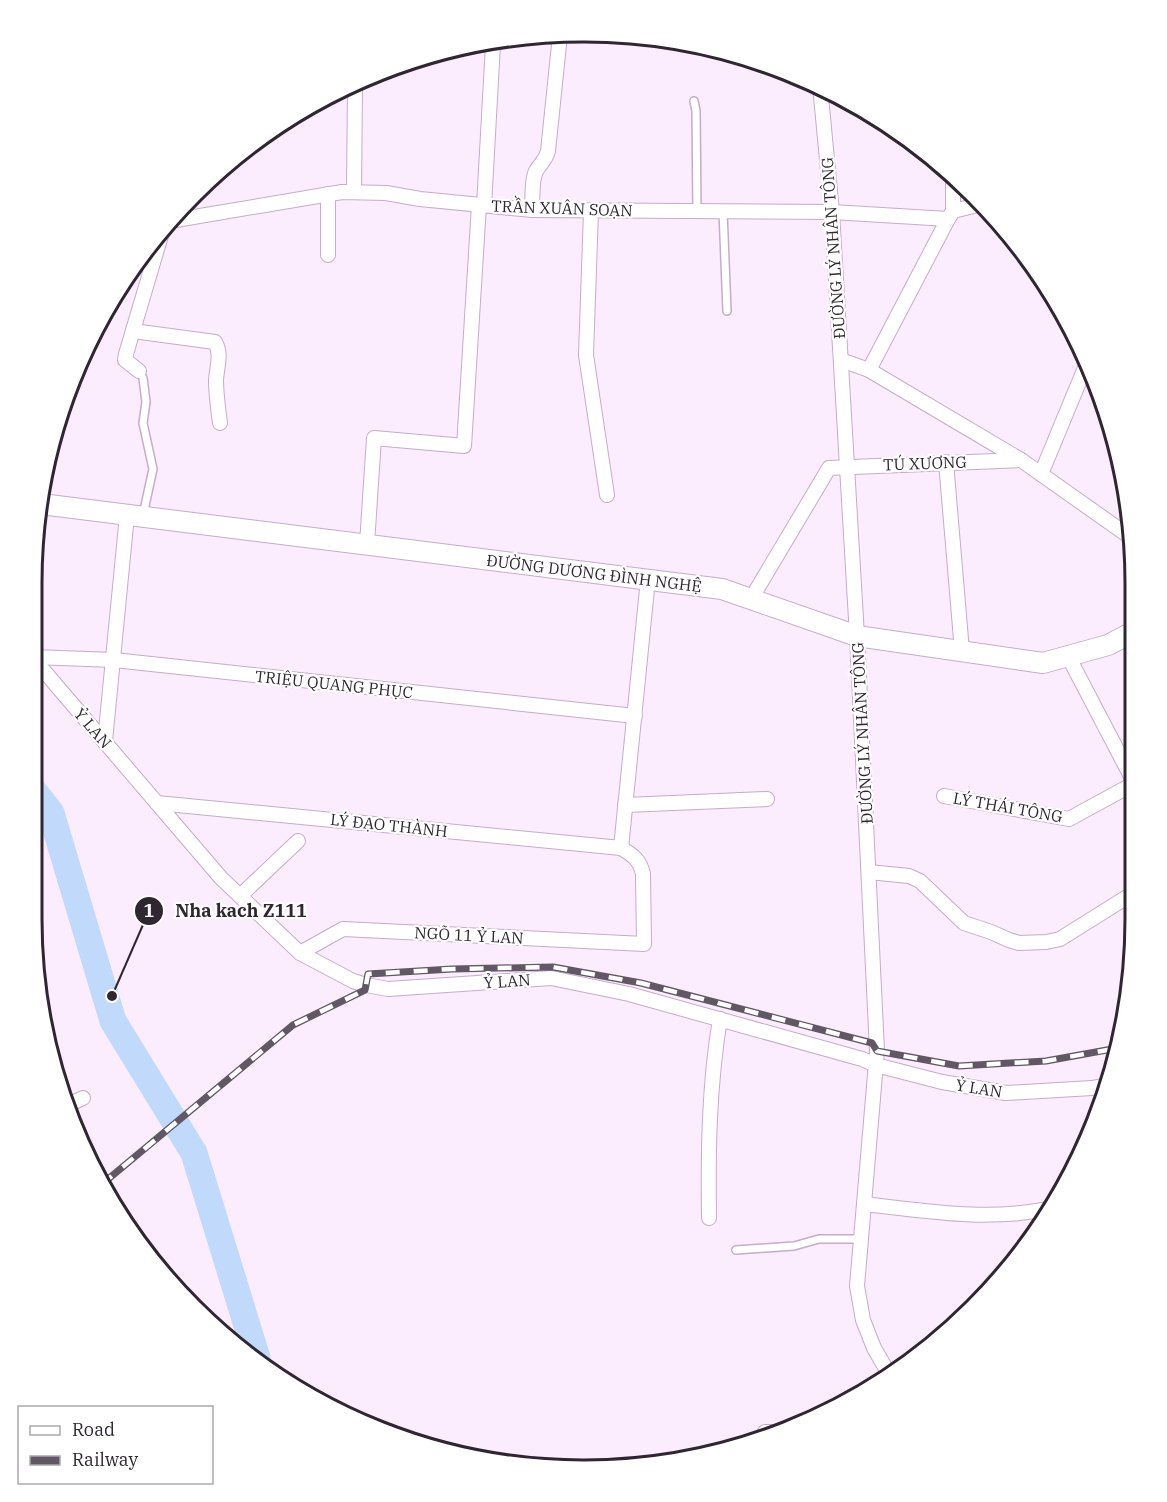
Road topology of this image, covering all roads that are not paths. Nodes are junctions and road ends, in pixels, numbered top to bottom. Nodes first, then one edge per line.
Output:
1 (559, 43) edge
2 (493, 50) edge
3 (355, 93) edge
4 (821, 97) edge
5 (694, 101) dead end
6 (952, 187) edge
7 (354, 192) junction
8 (328, 194) junction
9 (481, 205) junction
10 (972, 207) edge
11 (532, 210) junction
12 (591, 211) junction
13 (697, 211) junction
14 (723, 211) junction
15 (832, 212) junction
16 (951, 215) junction
17 (183, 219) edge
18 (157, 251) edge
19 (328, 255) dead end
20 (727, 311) dead end
21 (133, 331) junction
22 (841, 360) junction
23 (139, 370) joint
24 (869, 370) junction
25 (1083, 373) edge
26 (220, 423) dead end
27 (1022, 460) junction
28 (945, 462) junction
29 (847, 466) junction
30 (1041, 474) junction
31 (607, 495) dead end
32 (48, 505) edge
33 (135, 516) junction
34 (1122, 531) edge
35 (367, 544) junction
36 (648, 579) junction
37 (751, 599) junction
38 (857, 636) junction
39 (1125, 636) edge
40 (962, 651) junction
41 (1068, 656) junction
42 (42, 657) edge
43 (114, 660) junction
44 (42, 668) edge
45 (635, 716) junction
46 (105, 741) junction
47 (1125, 765) edge
48 (1125, 789) edge
49 (945, 796) dead end
50 (767, 799) dead end
51 (157, 803) junction
52 (625, 805) junction
53 (298, 841) dead end
54 (621, 848) junction
55 (869, 872) junction
56 (240, 896) junction
57 (1125, 898) edge
58 (300, 953) junction
59 (720, 1019) junction
60 (876, 1065) junction
61 (1098, 1087) edge
62 (83, 1098) dead end
63 (74, 1102) edge
64 (864, 1204) junction
65 (1039, 1210) edge
66 (709, 1218) dead end
67 (861, 1239) junction
68 (735, 1250) dead end
69 (885, 1368) edge

1 - 11 street
2 - 9 street
3 - 7 street
4 - 15 street, ĐƯỜNG LÝ NHÂN TÔNG
5 - 13 lane
6 - 16 street
7 - 8 street, TRẦN XUÂN SOẠN
7 - 9 street, TRẦN XUÂN SOẠN
8 - 17 street, TRẦN XUÂN SOẠN
8 - 19 street
9 - 11 street, TRẦN XUÂN SOẠN
9 - 35 street
10 - 16 street, TRẦN XUÂN SOẠN
11 - 12 street, TRẦN XUÂN SOẠN
12 - 13 street, TRẦN XUÂN SOẠN
12 - 31 street
13 - 14 street, TRẦN XUÂN SOẠN
14 - 15 street, TRẦN XUÂN SOẠN
14 - 20 lane
15 - 16 street, TRẦN XUÂN SOẠN
15 - 22 street, ĐƯỜNG LÝ NHÂN TÔNG
16 - 24 street
18 - 21 street
21 - 23 street
21 - 26 street
22 - 24 street
22 - 29 street, ĐƯỜNG LÝ NHÂN TÔNG
23 - 33 lane
24 - 27 street
25 - 30 street
27 - 28 street, TÚ XƯƠNG
27 - 30 street
28 - 29 street, TÚ XƯƠNG
28 - 40 street
29 - 37 street, TÚ XƯƠNG
29 - 38 street, ĐƯỜNG LÝ NHÂN TÔNG
30 - 34 street
32 - 33 main road, ĐƯỜNG DƯƠNG ĐÌNH NGHỆ
33 - 35 main road, ĐƯỜNG DƯƠNG ĐÌNH NGHỆ
33 - 43 street
35 - 36 main road, ĐƯỜNG DƯƠNG ĐÌNH NGHỆ
36 - 37 main road, ĐƯỜNG DƯƠNG ĐÌNH NGHỆ
36 - 45 street
37 - 38 main road, ĐƯỜNG DƯƠNG ĐÌNH NGHỆ
38 - 40 main road, ĐƯỜNG DƯƠNG ĐÌNH NGHỆ
38 - 55 street, ĐƯỜNG LÝ NHÂN TÔNG
39 - 41 main road, ĐƯỜNG DƯƠNG ĐÌNH NGHỆ
40 - 41 main road, ĐƯỜNG DƯƠNG ĐÌNH NGHỆ
41 - 47 street
42 - 43 street, TRIỆU QUANG PHỤC
43 - 45 street, TRIỆU QUANG PHỤC
43 - 46 street
44 - 46 street, Ỷ LAN
45 - 52 street
46 - 51 street, Ỷ LAN
48 - 49 street, LÝ THÁI TÔNG
50 - 52 street
51 - 54 street, LÝ ĐẠO THÀNH
51 - 56 street, Ỷ LAN
52 - 54 street
53 - 56 street
54 - 58 street, NGÕ 11 Ỷ LAN
55 - 57 street
55 - 60 street, ĐƯỜNG LÝ NHÂN TÔNG
56 - 58 street, Ỷ LAN
58 - 59 street, Ỷ LAN
59 - 60 street, Ỷ LAN
59 - 66 street
60 - 61 street, Ỷ LAN
60 - 64 street, ĐƯỜNG LÝ NHÂN TÔNG
62 - 63 street
64 - 65 street
64 - 67 street, ĐƯỜNG LÝ NHÂN TÔNG
67 - 68 lane
67 - 69 street, ĐƯỜNG LÝ NHÂN TÔNG

